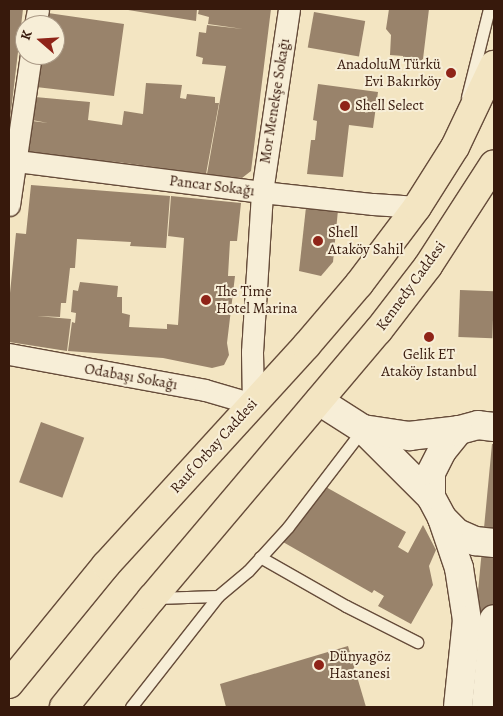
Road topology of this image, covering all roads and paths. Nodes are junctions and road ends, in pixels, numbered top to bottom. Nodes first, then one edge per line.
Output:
1 (289, 9) edge
2 (489, 9) edge
3 (29, 65) edge
4 (494, 65) edge
5 (455, 147) junction
6 (12, 160) edge
7 (494, 164) edge
8 (262, 192) junction
9 (9, 205) edge
10 (417, 206) junction
11 (9, 354) edge
12 (319, 401) junction
13 (253, 404) junction
14 (494, 427) edge
15 (363, 429) junction
16 (459, 430) junction
17 (436, 507) junction
18 (494, 543) edge
19 (260, 557) junction
20 (218, 596) junction
21 (152, 598) junction
22 (494, 619) edge
23 (417, 642) dead end
24 (9, 684) edge
25 (64, 707) edge
26 (131, 707) edge
27 (458, 707) edge
28 (486, 707) edge

1 - 8 street, Mor Menekşe Sokağı
2 - 5 lane
3 - 6 street
4 - 5 highway
5 - 10 highway
6 - 8 street, Pancar Sokağı
6 - 9 street
7 - 12 highway, Kennedy Caddesi
8 - 10 street, Pancar Sokağı
8 - 13 street, Mor Menekşe Sokağı
10 - 13 highway, Rauf Orbay Caddesi
11 - 13 street, Odabaşı Sokağı
12 - 15 street
12 - 21 highway
13 - 24 highway, Rauf Orbay Caddesi
14 - 16 street
15 - 16 street
15 - 17 street
15 - 19 lane
16 - 17 street
17 - 18 street
17 - 27 street
19 - 20 lane
19 - 23 lane
20 - 21 lane
20 - 26 lane
21 - 25 highway
22 - 28 street

